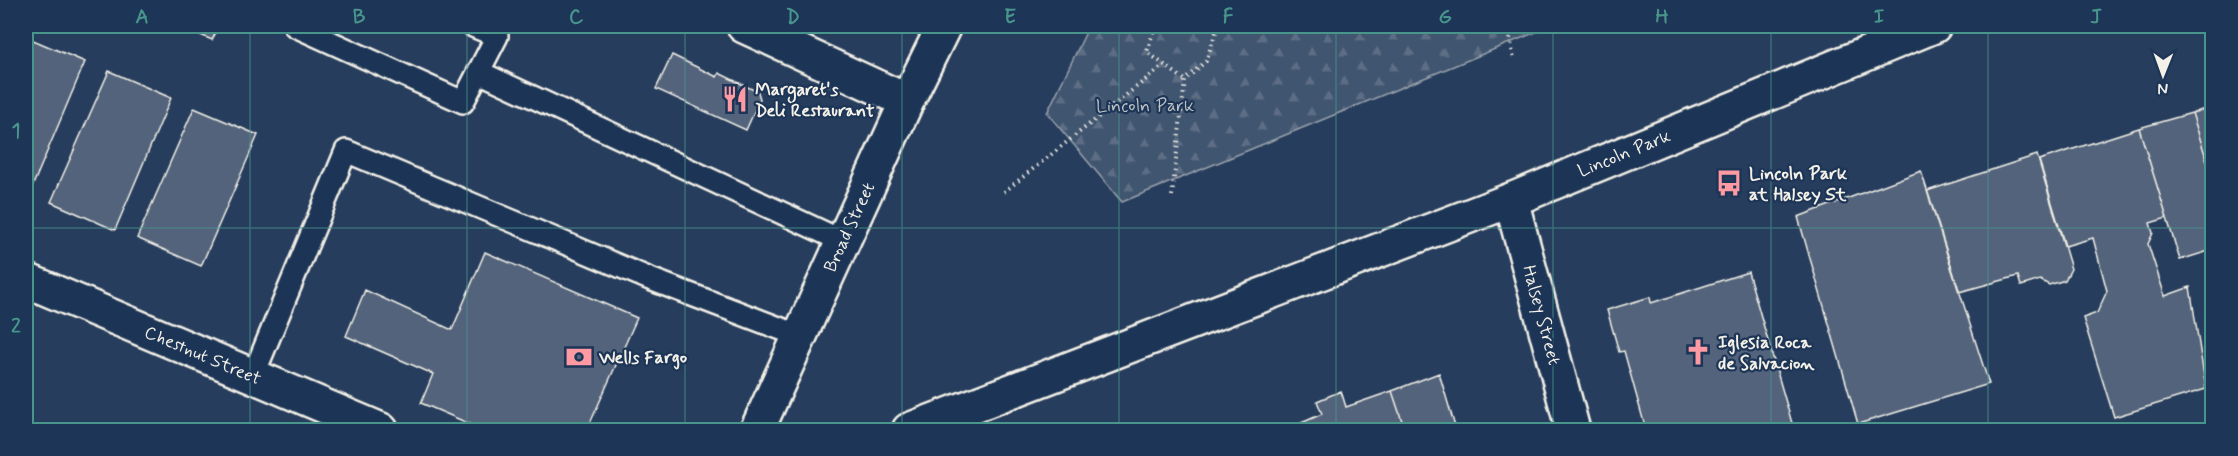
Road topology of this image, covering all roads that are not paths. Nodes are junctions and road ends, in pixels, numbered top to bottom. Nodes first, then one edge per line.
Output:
1 (295, 26) edge
2 (473, 26) edge
3 (744, 26) edge
4 (944, 26) edge
5 (1934, 26) edge
6 (479, 72) junction
7 (907, 101) junction
8 (1511, 200) junction
9 (842, 241) junction
10 (26, 280) edge
11 (800, 336) junction
12 (253, 376) junction
13 (381, 430) edge
14 (757, 430) edge
15 (909, 430) edge
16 (1573, 430) edge

1 - 6 lane
2 - 6 lane
3 - 7 main road
4 - 7 main road, Broad Street
5 - 8 main road, Lincoln Park
6 - 9 lane
7 - 9 main road, Broad Street
8 - 15 main road, Lincoln Park
8 - 16 main road, Halsey Street
9 - 11 main road, Broad Street
10 - 12 main road, Chestnut Street
11 - 12 lane
11 - 14 main road, Broad Street
12 - 13 main road, Chestnut Street

